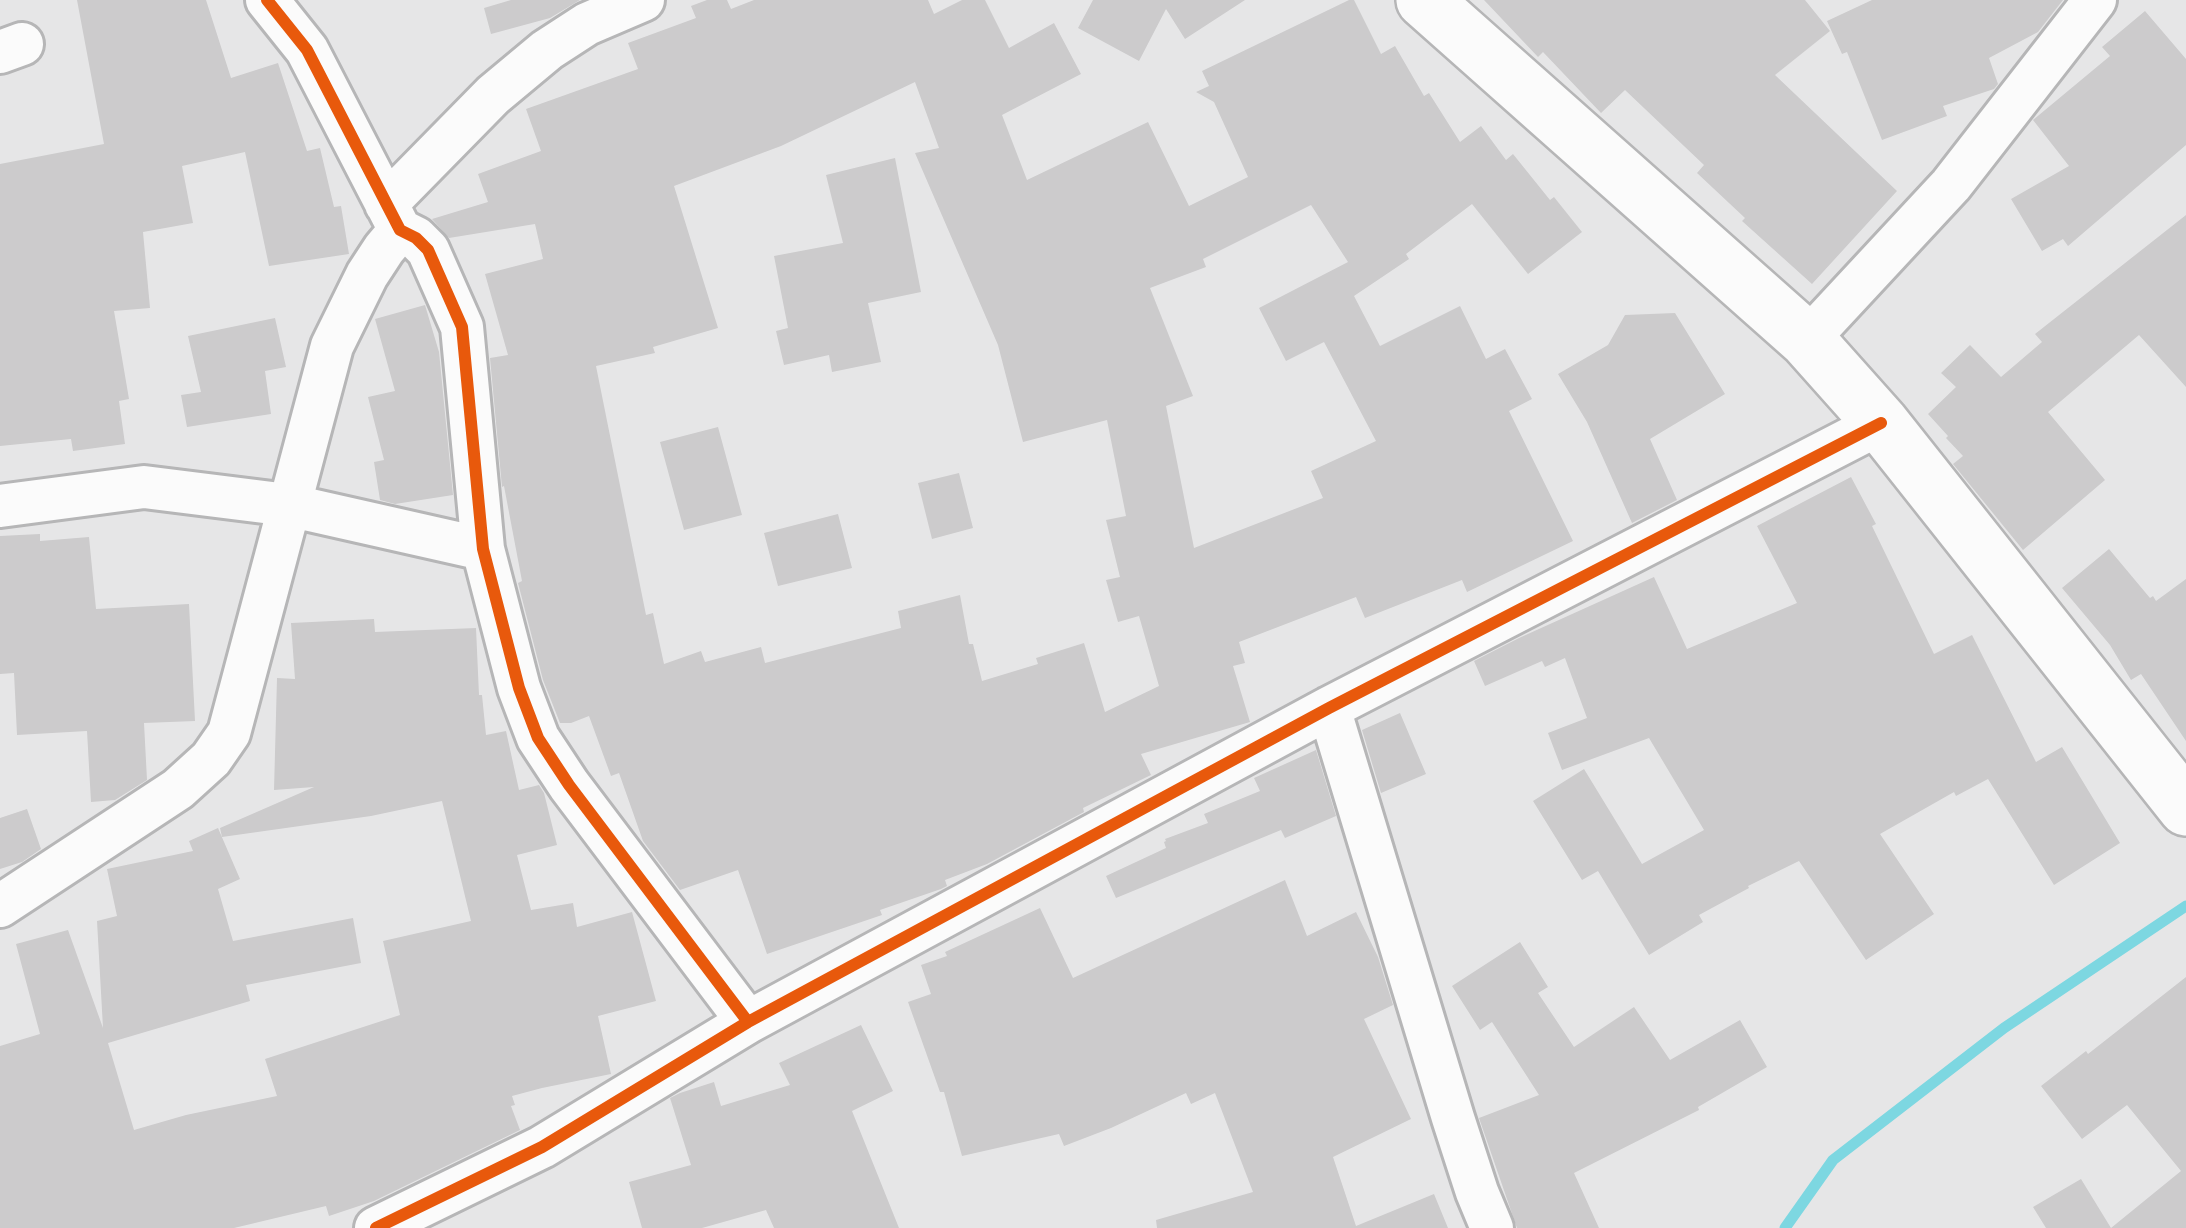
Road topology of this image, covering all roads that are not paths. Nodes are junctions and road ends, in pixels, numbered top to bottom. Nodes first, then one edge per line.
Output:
1 (267, 0) edge
2 (643, 0) edge
3 (1424, 0) edge
4 (2094, 0) edge
5 (393, 217) junction
6 (1807, 340) junction
7 (1881, 423) junction
8 (288, 505) junction
9 (0, 506) edge
10 (483, 549) junction
11 (1328, 708) junction
12 (2186, 808) edge
13 (0, 906) edge
14 (748, 1022) junction
15 (376, 1228) edge
16 (1492, 1228) edge

1 - 5 street
2 - 5 street
3 - 6 street
4 - 6 street
5 - 8 street
5 - 10 street
6 - 7 street
7 - 11 street
7 - 12 street
8 - 9 street
8 - 10 street
8 - 13 street
10 - 14 street
11 - 14 street
11 - 16 street
14 - 15 street

